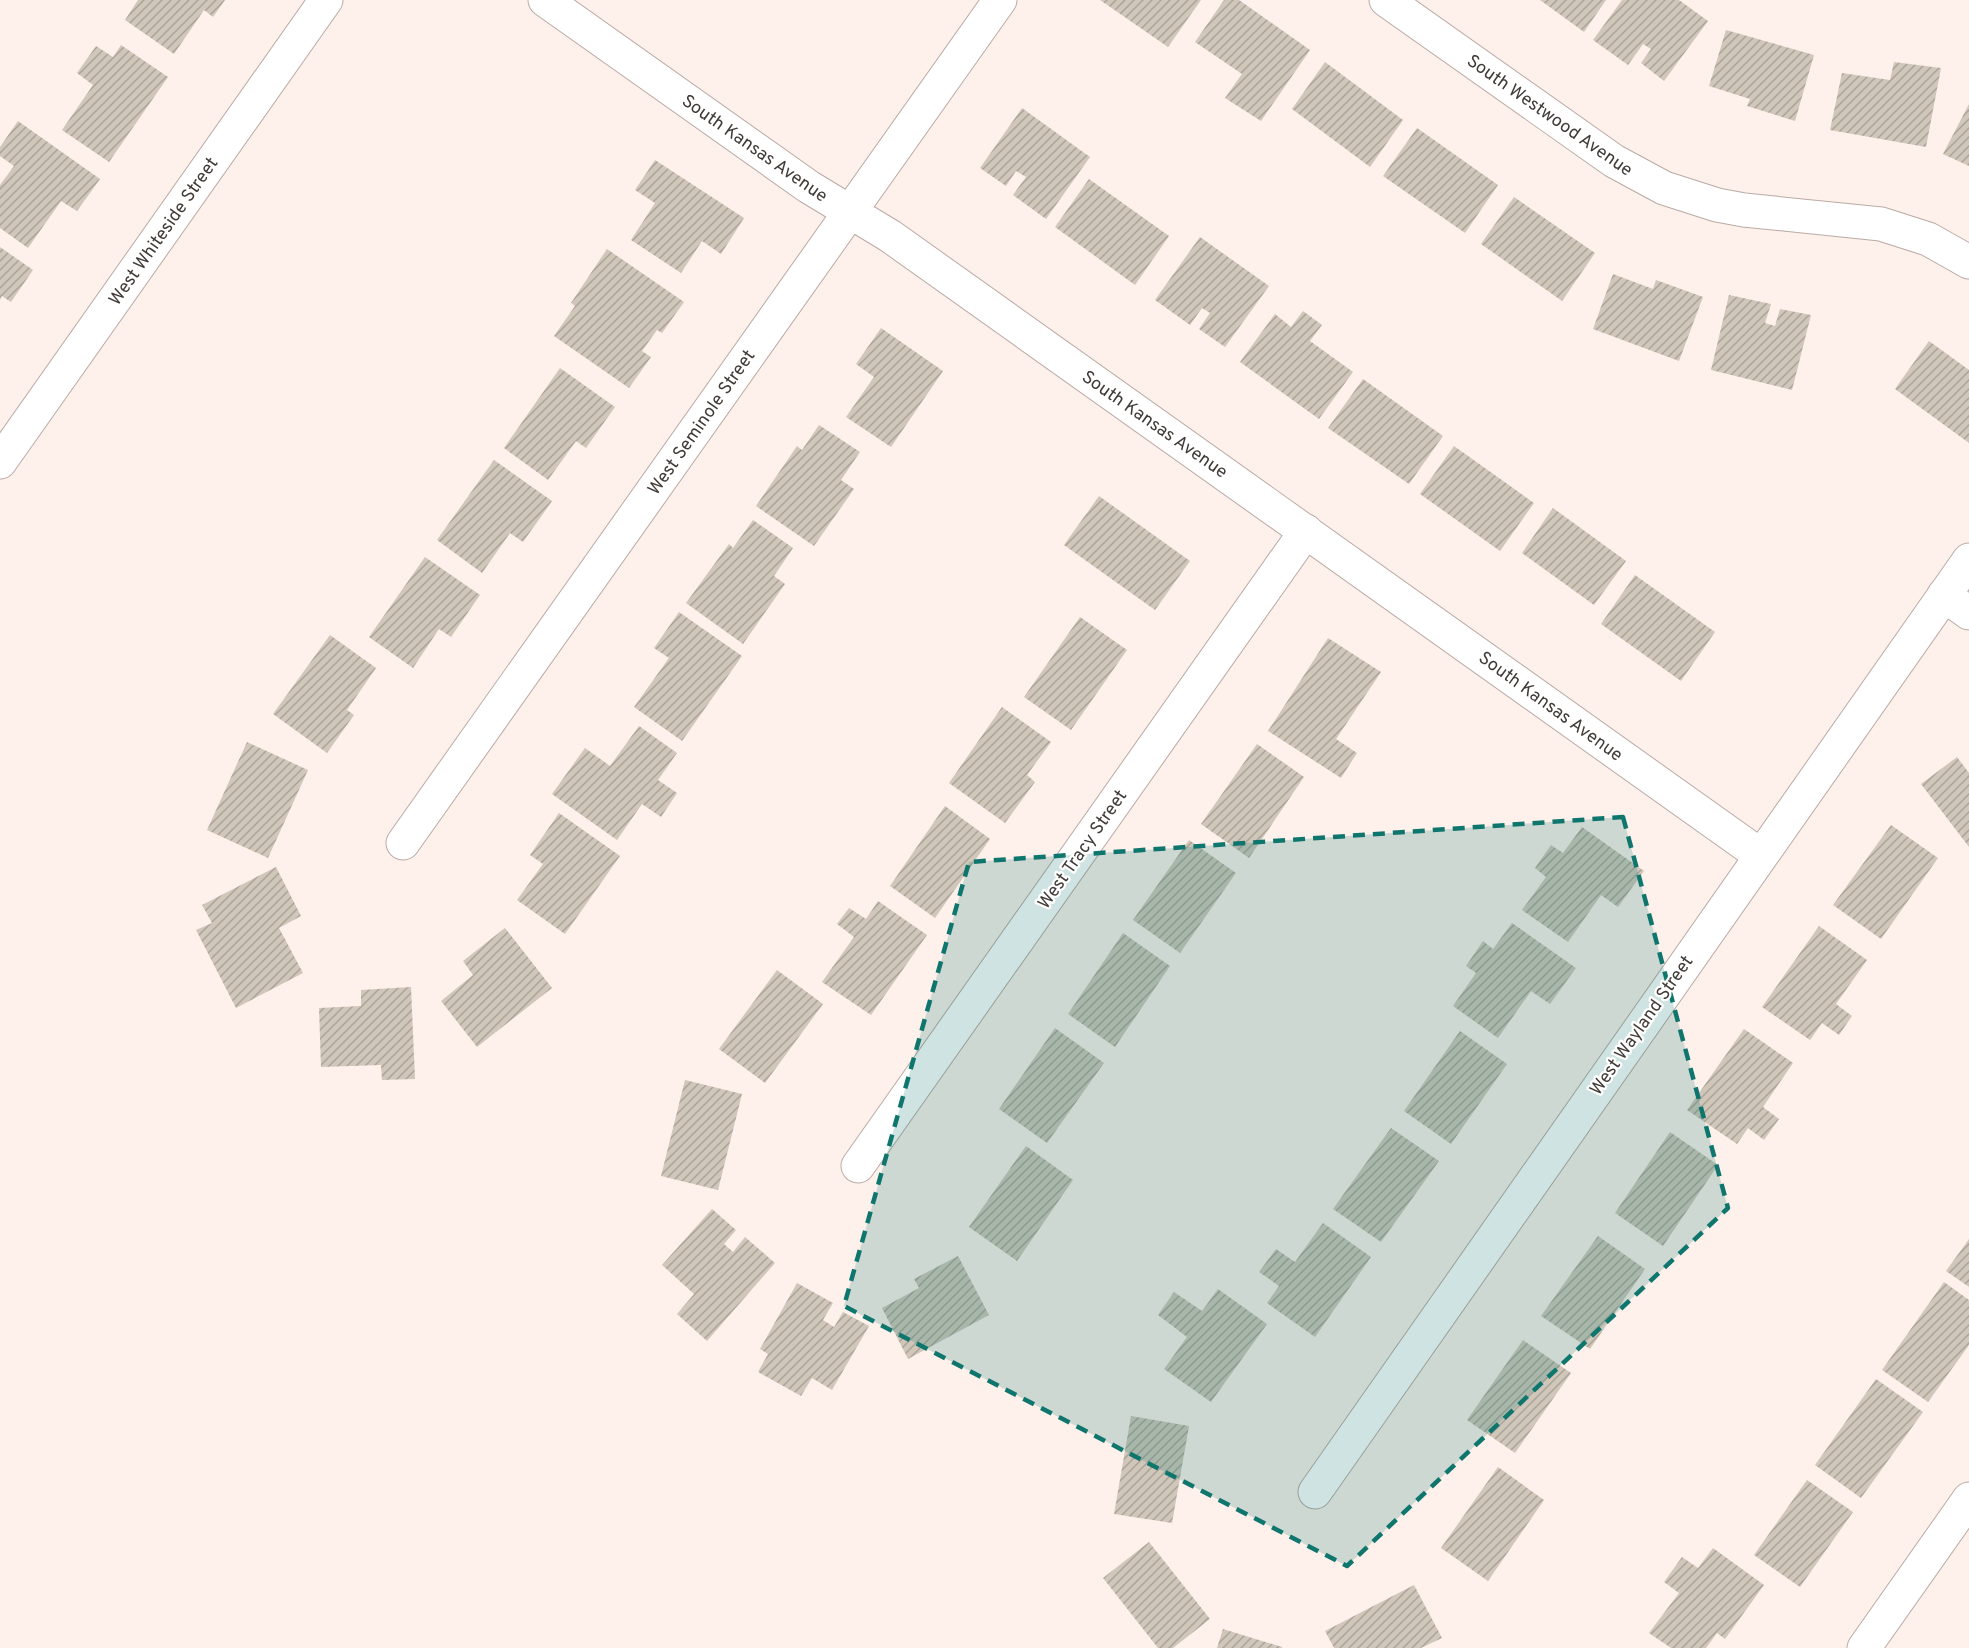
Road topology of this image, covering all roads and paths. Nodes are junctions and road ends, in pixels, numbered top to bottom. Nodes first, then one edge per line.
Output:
1 (326, 0) edge
2 (545, 0) edge
3 (1000, 0) edge
4 (1386, 0) edge
5 (850, 211) junction
6 (1969, 262) edge
7 (0, 462) edge
8 (1306, 531) junction
9 (1969, 560) edge
10 (1956, 604) edge
11 (403, 843) dead end
12 (1760, 855) junction
13 (858, 1166) dead end
14 (1315, 1492) dead end
15 (1969, 1499) edge
16 (1864, 1648) edge

1 - 7 street, West Whiteside Street
2 - 5 street, South Kansas Avenue
3 - 5 street, West Seminole Street
4 - 6 street, South Westwood Avenue
5 - 8 street, South Kansas Avenue
5 - 11 street, West Seminole Street
8 - 12 street, South Kansas Avenue
8 - 13 street, West Tracy Street
9 - 10 street, West Wayland Street
10 - 12 street, West Wayland Street
12 - 14 street, West Wayland Street
15 - 16 street

